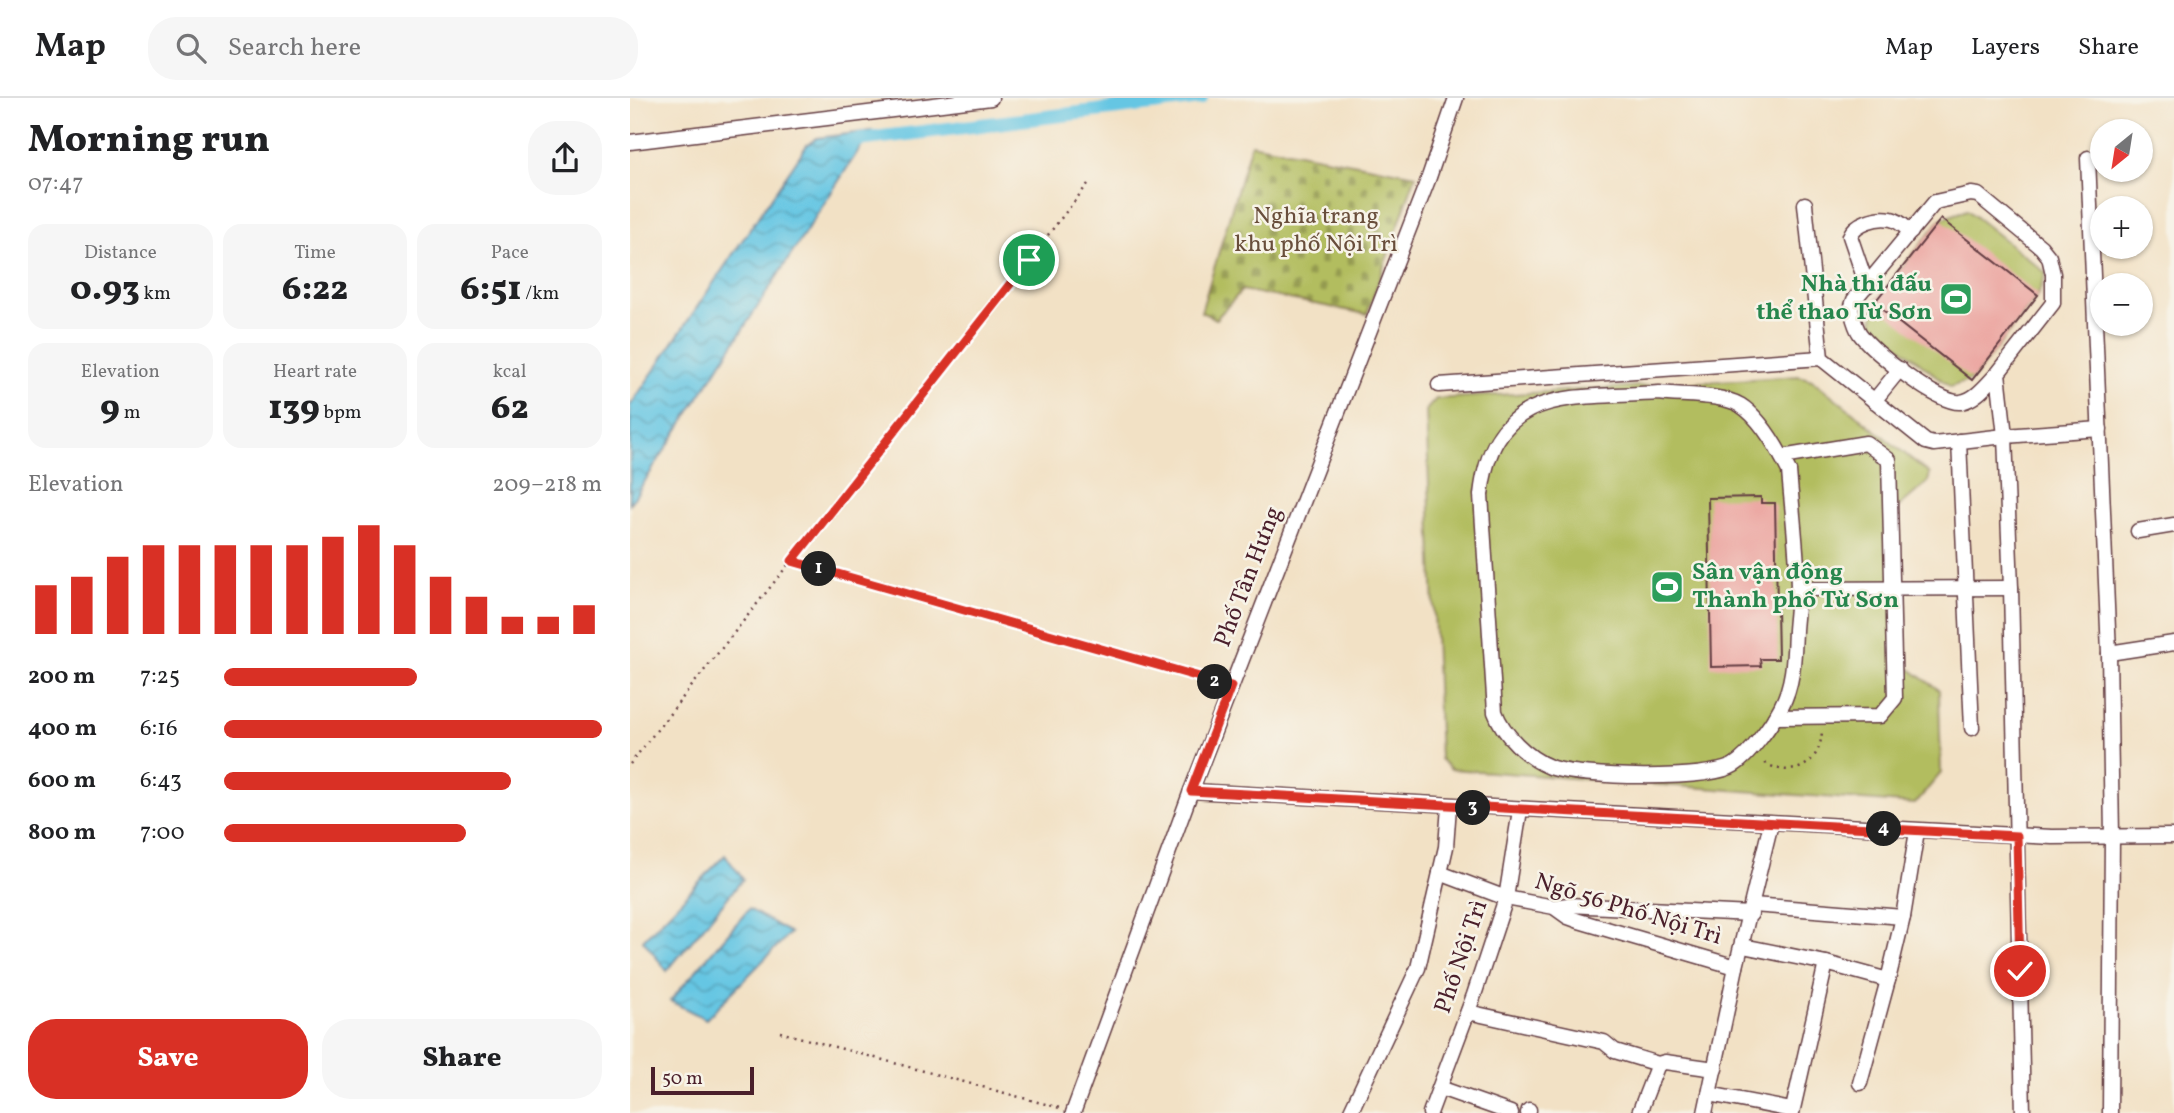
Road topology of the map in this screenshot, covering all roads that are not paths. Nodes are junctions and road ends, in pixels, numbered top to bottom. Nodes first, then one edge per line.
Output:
1 (991, 98) edge
2 (1456, 98) edge
3 (630, 142) edge
4 (2088, 158) dead end
5 (1805, 204) dead end
6 (1911, 232) junction
7 (1867, 286) junction
8 (1821, 358) junction
9 (1900, 369) junction
10 (1998, 373) junction
11 (1439, 385) dead end
12 (1874, 401) junction
13 (2100, 429) junction
14 (2005, 436) junction
15 (1959, 441) junction
16 (1782, 457) junction
17 (2174, 525) edge
18 (2138, 531) dead end
19 (2011, 587) junction
20 (1892, 588) junction
21 (1966, 588) junction
22 (1798, 589) junction
23 (2174, 643) edge
24 (2109, 653) junction
25 (1775, 717) junction
26 (1972, 729) dead end
27 (1191, 791) junction
28 (1449, 806) junction
29 (1520, 810) junction
30 (1771, 823) junction
31 (1917, 831) junction
32 (2017, 836) junction
33 (2112, 836) junction
34 (2174, 836) edge
35 (1440, 873) junction
36 (1506, 898) junction
37 (1554, 907) junction
38 (1752, 909) junction
39 (1903, 916) junction
40 (1743, 946) junction
41 (1826, 963) junction
42 (1736, 967) junction
43 (1888, 980) junction
44 (1468, 1012) junction
45 (1658, 1064) junction
46 (1715, 1069) junction
47 (1860, 1083) dead end
48 (1440, 1088) junction
49 (1709, 1094) junction
50 (1073, 1112) edge
51 (1792, 1112) edge
52 (1350, 1113) edge
53 (1430, 1113) edge
54 (1511, 1113) edge
55 (1639, 1113) edge
56 (1705, 1113) edge
57 (2023, 1113) edge
58 (2110, 1113) edge

1 - 3 street
2 - 27 street, Phố Tân Hưng
4 - 13 street
5 - 8 street
6 - 7 street
6 - 7 street
6 - 10 street
7 - 9 street
8 - 11 street
8 - 12 street
9 - 10 street
9 - 12 street
10 - 14 street
12 - 15 street
13 - 14 street
13 - 24 street
14 - 15 street
14 - 19 street
15 - 21 street
16 - 20 street
16 - 22 street
16 - 25 street
17 - 18 street
19 - 21 street
19 - 32 street
20 - 21 street
20 - 22 street
20 - 25 street
21 - 26 street
22 - 25 street
23 - 24 street
24 - 33 street
27 - 28 street
27 - 50 street, Phố Tân Hưng
28 - 29 street
28 - 35 street
29 - 30 street
29 - 36 street, Phố Nội Trì
30 - 31 street
30 - 38 street
31 - 32 street
31 - 39 street
32 - 33 street
32 - 57 street
33 - 34 street
33 - 58 street
35 - 36 street, Ngõ 56 Phố Nội Trì
35 - 52 street
36 - 37 street, Ngõ 56 Phố Nội Trì
36 - 44 street, Phố Nội Trì
37 - 38 street
37 - 42 street, Ngõ 56 Phố Nội Trì
38 - 39 street
38 - 40 street
39 - 43 street
40 - 41 street
40 - 42 street
41 - 43 street
41 - 51 street
42 - 46 street
43 - 47 street
44 - 45 street
44 - 48 street, Phố Nội Trì
45 - 46 street
45 - 55 street
46 - 49 street
48 - 53 street, Phố Nội Trì
48 - 54 street
49 - 51 street
49 - 56 street

